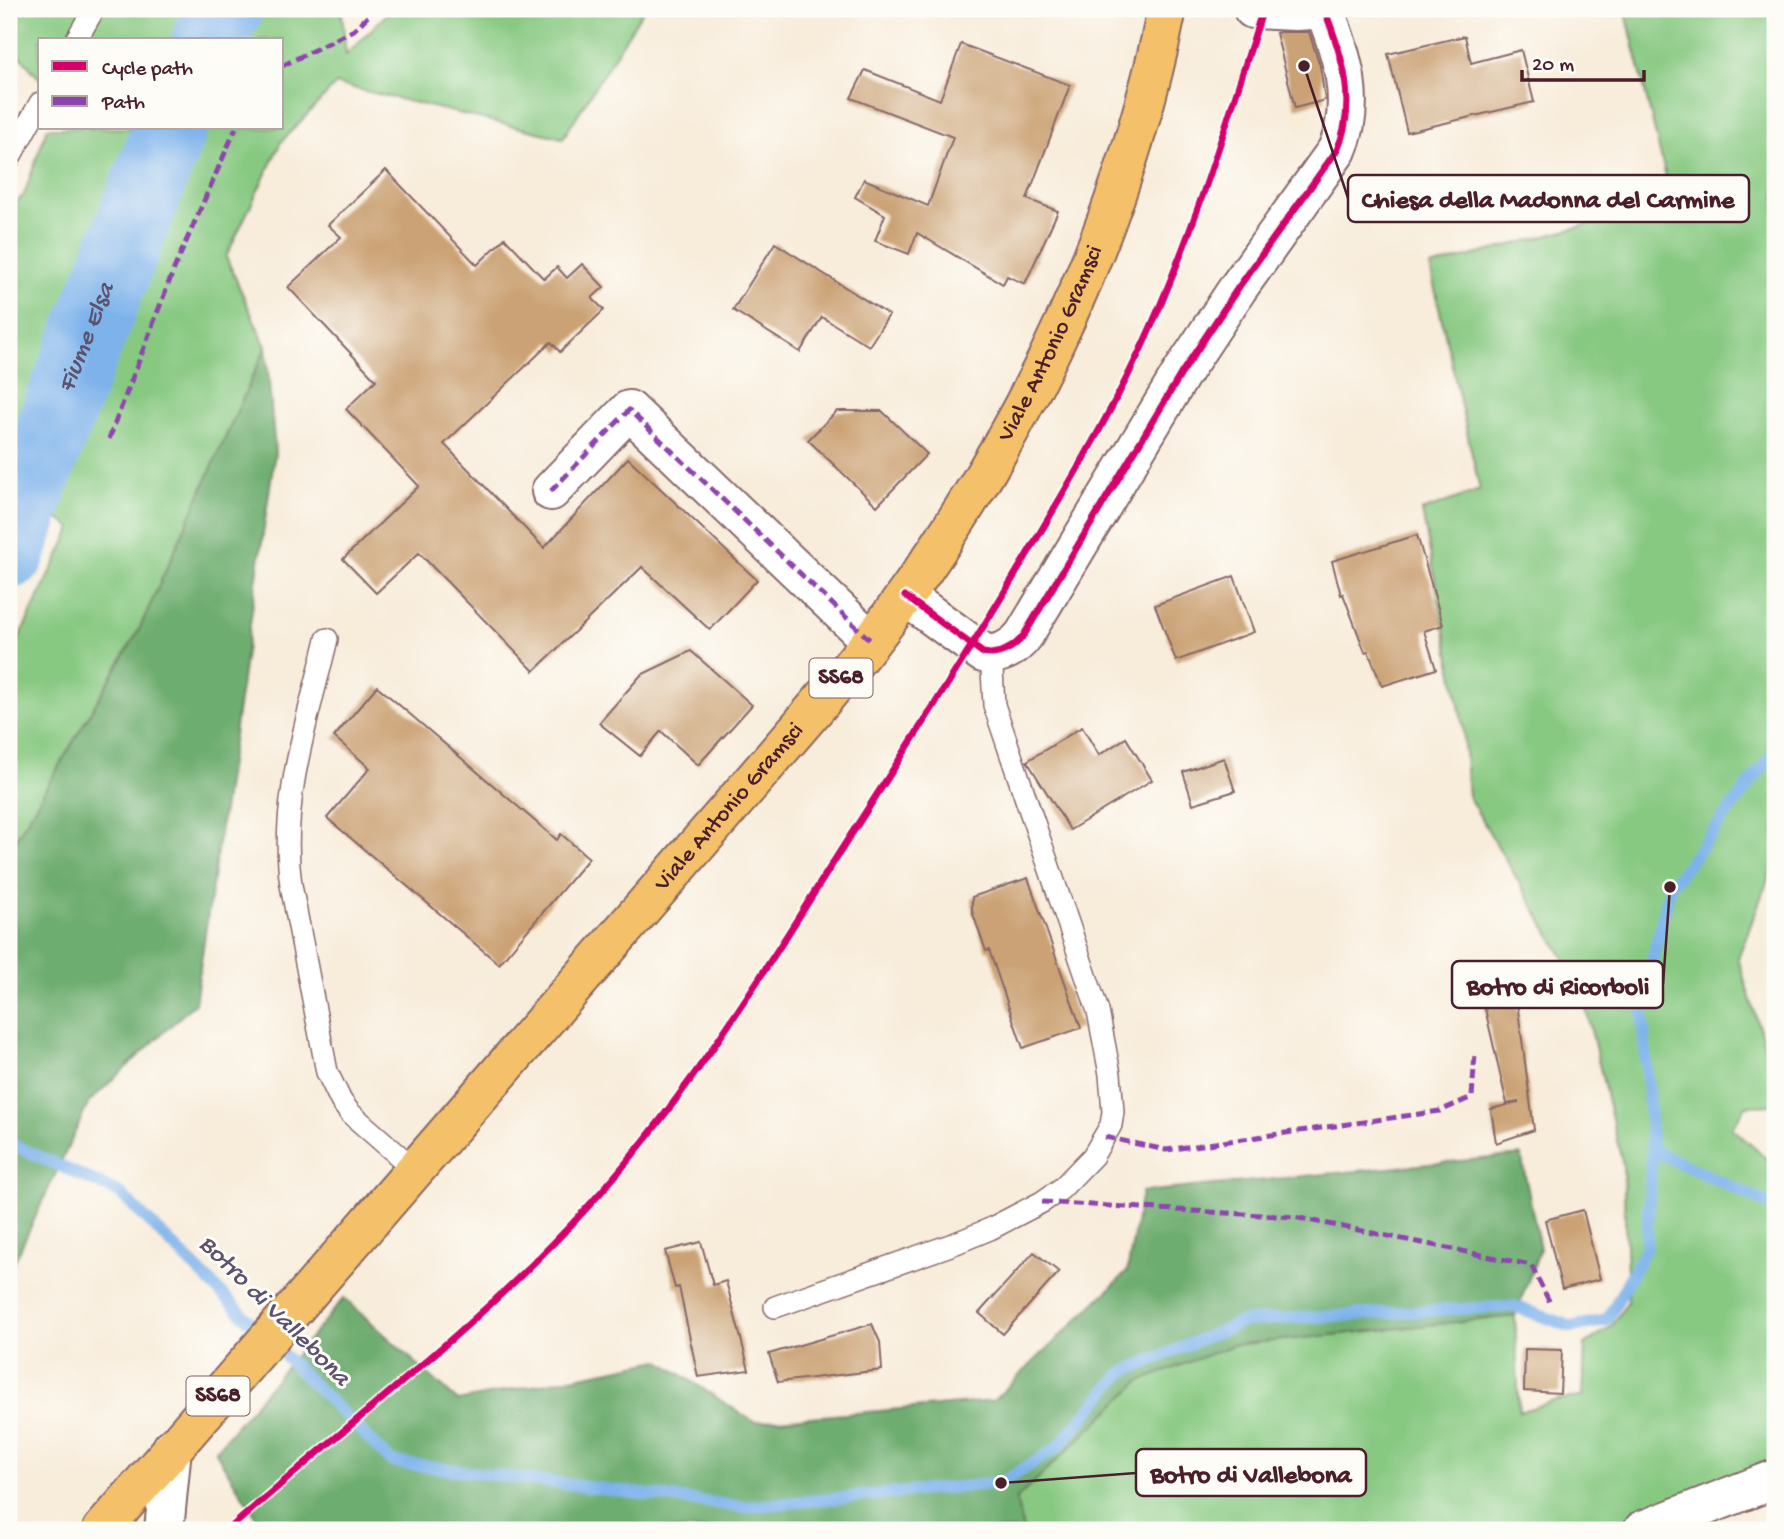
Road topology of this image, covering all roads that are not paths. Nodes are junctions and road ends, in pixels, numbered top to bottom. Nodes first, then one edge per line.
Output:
1 (94, 9) edge
2 (1167, 9) edge
3 (1253, 9) edge
4 (1326, 9) edge
5 (77, 38) edge
6 (38, 107) edge
7 (9, 159) edge
8 (551, 491) dead end
9 (905, 596) junction
10 (327, 639) dead end
11 (871, 641) junction
12 (999, 653) junction
13 (415, 1170) junction
14 (775, 1307) dead end
15 (172, 1448) junction
16 (1775, 1479) edge
17 (102, 1530) edge
18 (164, 1530) edge
19 (1643, 1530) edge

1 - 5 lane
2 - 9 main road, Viale Antonio Gramsci / SS68
3 - 4 street
4 - 12 street
6 - 7 lane
8 - 11 street
9 - 11 main road, Viale Antonio Gramsci / SS68
9 - 12 street
10 - 13 lane
11 - 13 main road, Viale Antonio Gramsci / SS68
12 - 14 lane
13 - 15 main road, Viale Antonio Gramsci / SS68
15 - 17 main road, SS68
15 - 18 street
16 - 19 street

